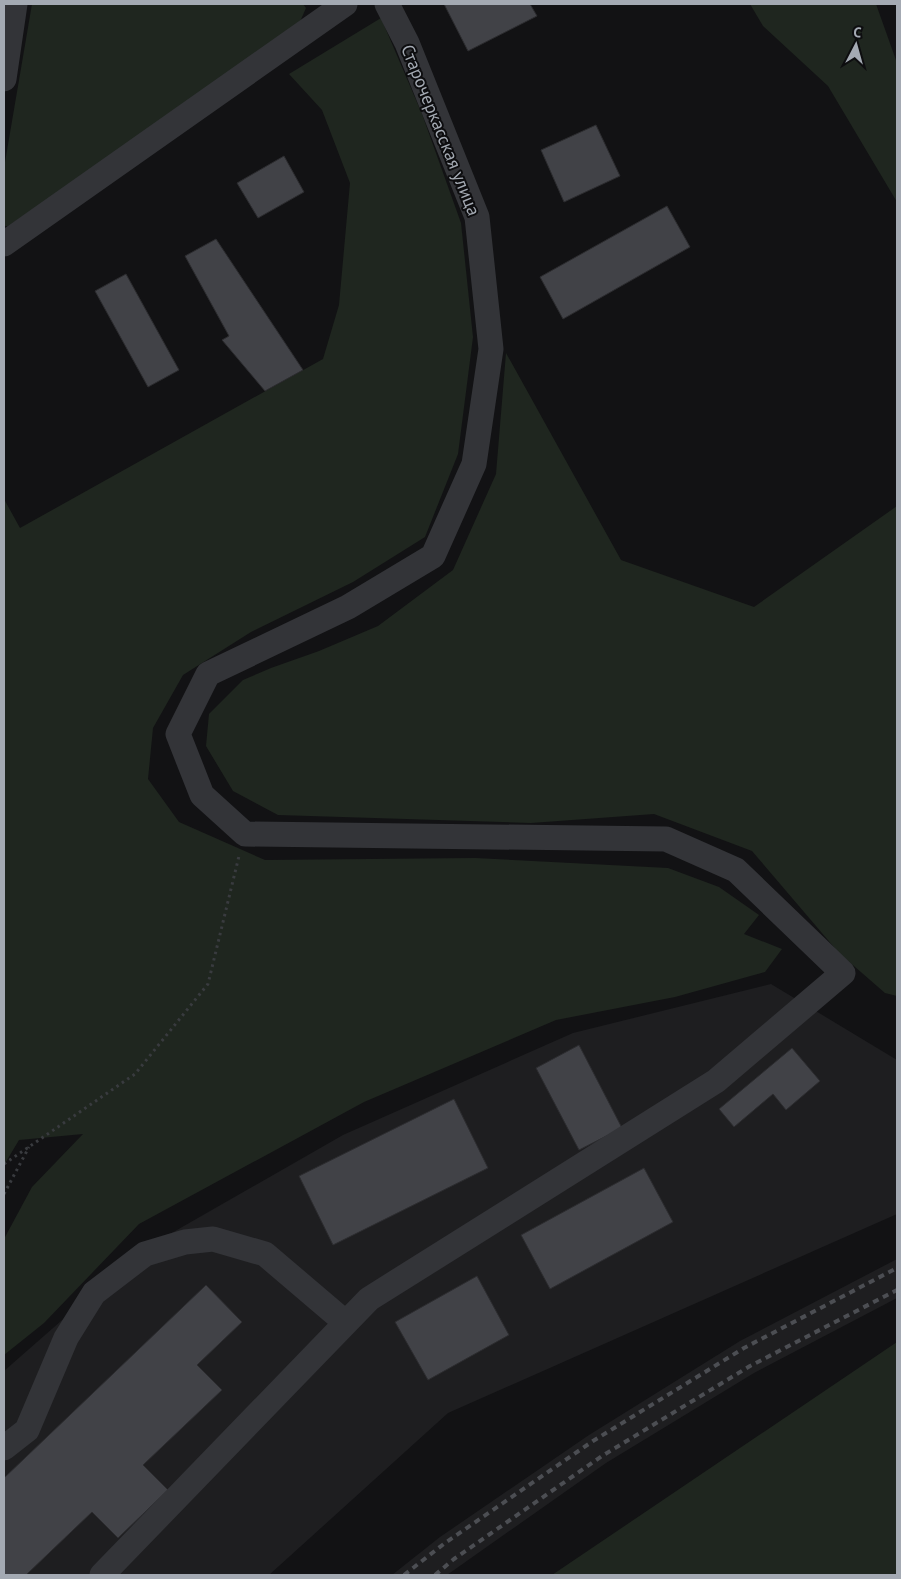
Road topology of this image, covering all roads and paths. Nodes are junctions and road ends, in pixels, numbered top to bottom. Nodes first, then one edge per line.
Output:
1 (15, 4) edge
2 (345, 4) edge
3 (387, 4) edge
4 (4, 79) edge
5 (4, 244) edge
6 (245, 834) junction
7 (29, 1146) junction
8 (4, 1164) edge
9 (4, 1194) edge
10 (346, 1323) junction
11 (4, 1448) edge
12 (102, 1575) edge

1 - 4 street
2 - 5 street
3 - 6 street, Старочеркасская улица
6 - 7 path
6 - 10 street
7 - 8 path
7 - 9 path
10 - 11 street
10 - 12 street

